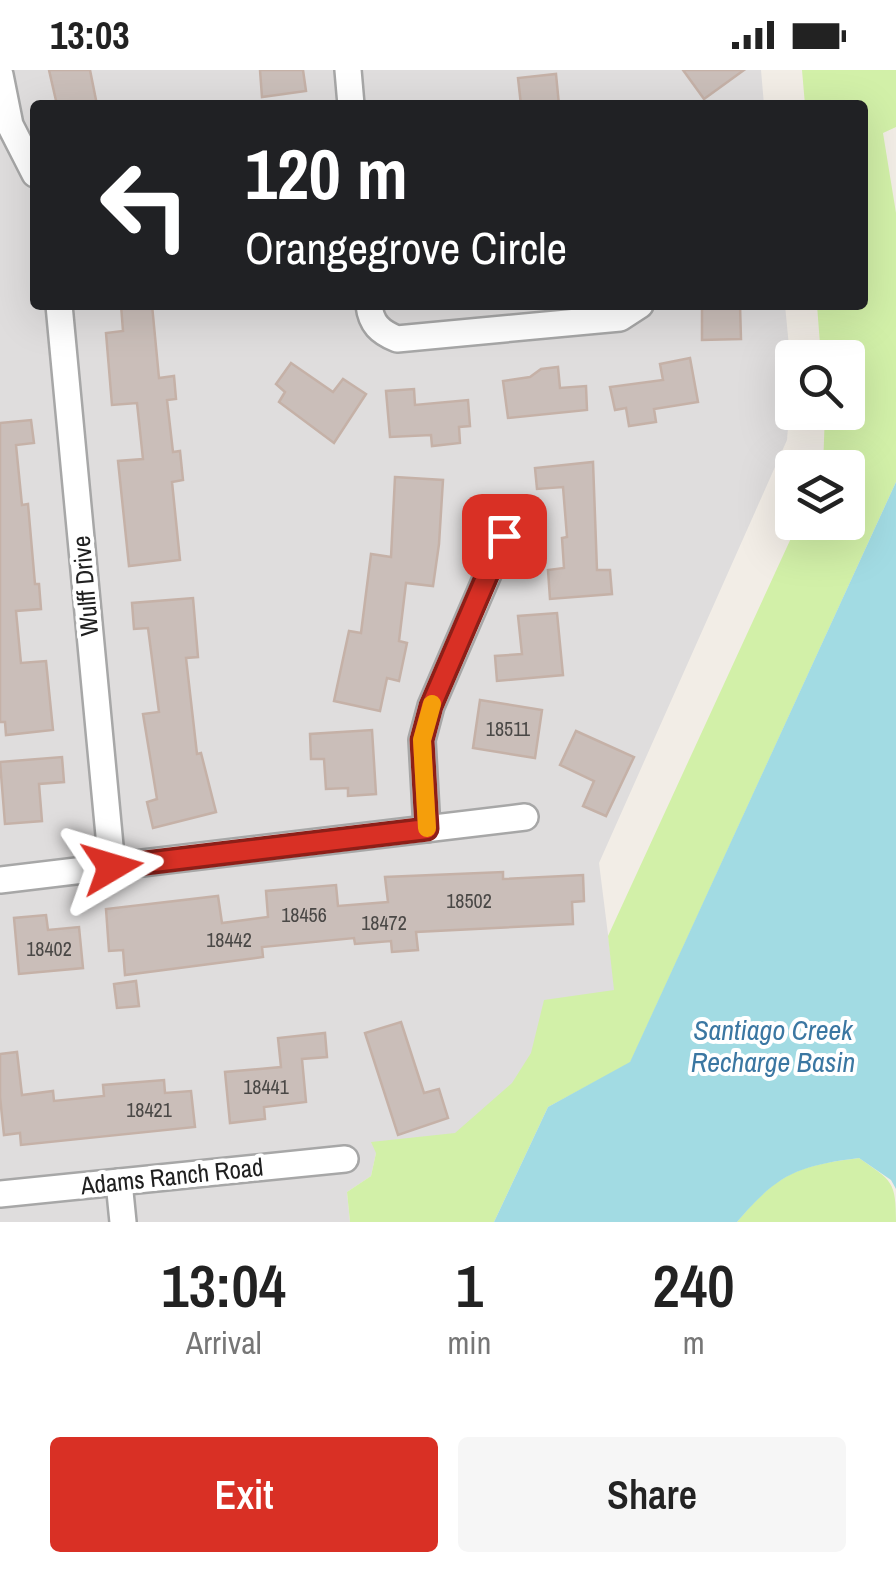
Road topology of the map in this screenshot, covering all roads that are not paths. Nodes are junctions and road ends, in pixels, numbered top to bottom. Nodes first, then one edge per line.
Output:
1 (348, 70) edge
2 (0, 75) edge
3 (351, 100) edge
4 (30, 164) edge
5 (58, 310) edge
6 (370, 310) edge
7 (633, 310) edge
8 (504, 536) dead end
9 (526, 816) dead end
10 (427, 829) junction
11 (112, 867) junction
12 (0, 880) edge
13 (344, 1159) dead end
14 (119, 1182) junction
15 (0, 1194) edge
16 (123, 1222) edge

1 - 3 street
2 - 4 street
5 - 11 street, Wulff Drive
6 - 7 street
8 - 10 street
9 - 10 street
10 - 11 street
11 - 12 street
13 - 14 street, Adams Ranch Road
14 - 15 street, Adams Ranch Road
14 - 16 street

